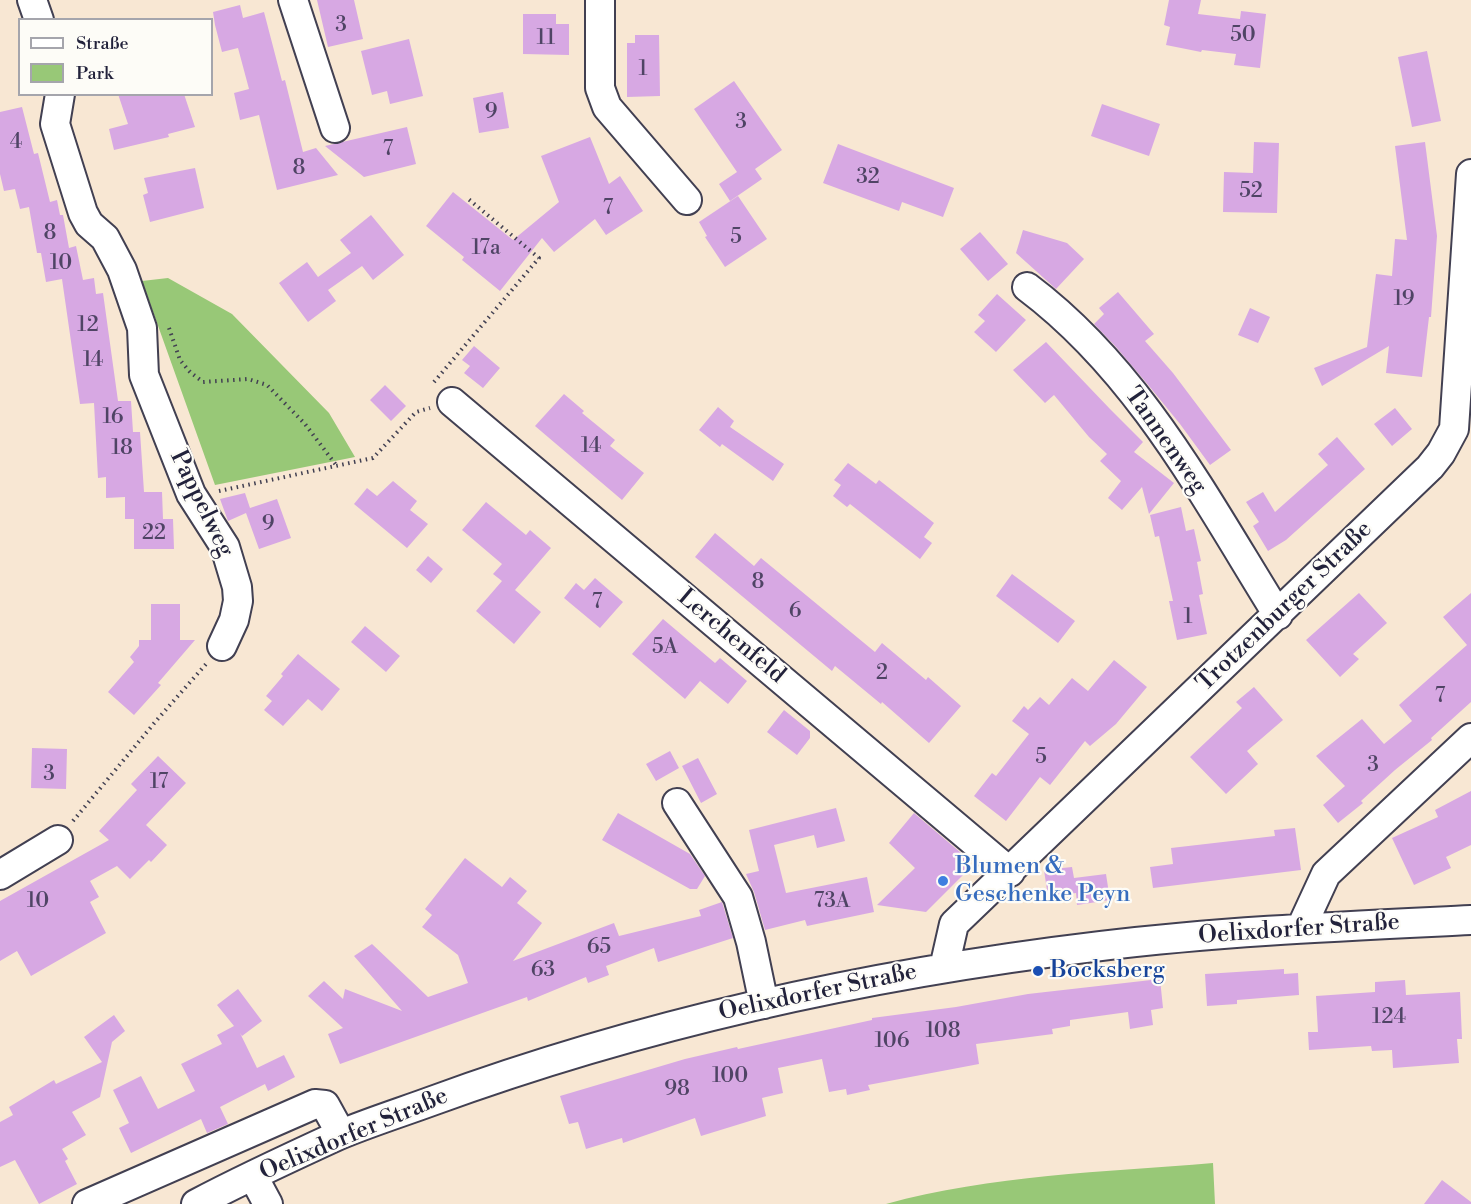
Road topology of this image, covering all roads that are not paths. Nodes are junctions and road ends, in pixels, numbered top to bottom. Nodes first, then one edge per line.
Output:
1 (32, 0) edge
2 (293, 0) edge
3 (600, 0) edge
4 (38, 18) edge
5 (60, 96) edge
6 (335, 128) dead end
7 (1471, 174) edge
8 (687, 201) dead end
9 (1027, 287) dead end
10 (443, 392) road end
11 (1463, 434) edge
12 (1278, 615) junction
13 (222, 646) road end
14 (1471, 738) edge
15 (677, 802) dead end
16 (58, 840) road end
17 (1010, 872) junction
18 (0, 875) edge
19 (1471, 920) edge
20 (1300, 928) junction
21 (944, 968) junction
22 (764, 1004) junction
23 (341, 1134) junction
24 (253, 1176) junction
25 (87, 1204) edge
26 (196, 1204) edge
27 (268, 1204) edge

1 - 4 street
2 - 6 street
3 - 8 street
5 - 13 street, Pappelweg
7 - 11 street, Trotzenburger Straße
9 - 12 street, Tannenweg
10 - 17 street, Lerchenfeld
11 - 12 street, Trotzenburger Straße
12 - 17 street, Trotzenburger Straße
14 - 20 street
15 - 22 street
16 - 18 street
17 - 21 street, Trotzenburger Straße
19 - 20 street, Oelixdorfer Straße
20 - 21 street, Oelixdorfer Straße
21 - 22 street, Oelixdorfer Straße
22 - 23 street, Oelixdorfer Straße
23 - 24 street, Oelixdorfer Straße
23 - 25 street
24 - 26 street, Oelixdorfer Straße
24 - 27 street

